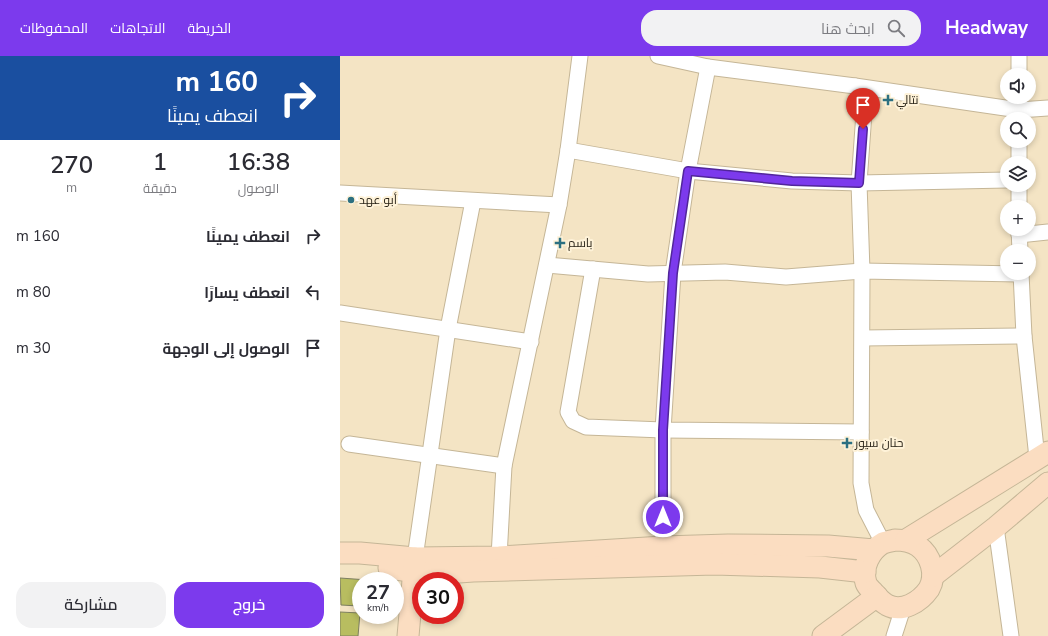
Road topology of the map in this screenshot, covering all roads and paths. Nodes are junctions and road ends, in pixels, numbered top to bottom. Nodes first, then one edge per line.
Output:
1 (580, 56) edge
2 (658, 56) edge
3 (1019, 56) edge
4 (708, 67) junction
5 (1019, 68) edge
6 (855, 86) junction
7 (1048, 108) edge
8 (1019, 109) edge
9 (568, 150) junction
10 (688, 171) junction
11 (1000, 180) edge
12 (859, 183) junction
13 (340, 193) edge
14 (473, 201) junction
15 (559, 205) junction
16 (1036, 232) edge
17 (1048, 232) edge
18 (547, 265) junction
19 (593, 269) junction
20 (862, 271) junction
21 (673, 273) junction
22 (1000, 274) edge
23 (1021, 280) edge
24 (340, 312) edge
25 (448, 328) junction
26 (1024, 336) junction
27 (863, 338) junction
28 (531, 342) junction
29 (663, 430) junction
30 (861, 432) junction
31 (349, 444) dead end
32 (1043, 455) edge
33 (429, 456) junction
34 (504, 466) junction
35 (1048, 483) edge
36 (996, 527) junction
37 (906, 540) junction
38 (663, 547) junction
39 (879, 547) junction
40 (340, 553) edge
41 (499, 557) junction
42 (415, 565) junction
43 (340, 566) edge
44 (865, 572) junction
45 (933, 576) junction
46 (888, 603) junction
47 (408, 636) edge
48 (823, 636) edge
49 (842, 636) edge
50 (894, 636) edge
51 (1011, 636) edge

1 - 9 street
2 - 4 street
3 - 5 street
4 - 6 street
4 - 10 street
6 - 8 street
6 - 12 street
7 - 8 street
9 - 10 street
9 - 15 street
10 - 12 street
10 - 21 street
11 - 12 street
12 - 20 street
13 - 14 street
14 - 15 street
14 - 25 street
15 - 18 street
16 - 17 street
18 - 19 street
18 - 28 street
19 - 21 street
19 - 29 street
20 - 21 street
20 - 22 street
20 - 27 street
21 - 29 street
23 - 26 street
24 - 25 street
25 - 28 street
25 - 33 street
26 - 27 street
26 - 32 street
27 - 30 street
28 - 34 street
29 - 30 street
29 - 38 street
30 - 39 street
31 - 33 street
32 - 37 main road
33 - 34 street
33 - 42 street
34 - 41 street
35 - 36 main road
36 - 45 main road
36 - 51 street
37 - 39 main road
37 - 45 main road
38 - 39 main road
38 - 41 main road
39 - 44 main road
40 - 42 main road
41 - 42 main road
42 - 43 main road
42 - 44 main road
42 - 47 main road
44 - 46 main road
45 - 46 main road
46 - 48 main road
46 - 49 main road
46 - 50 street

